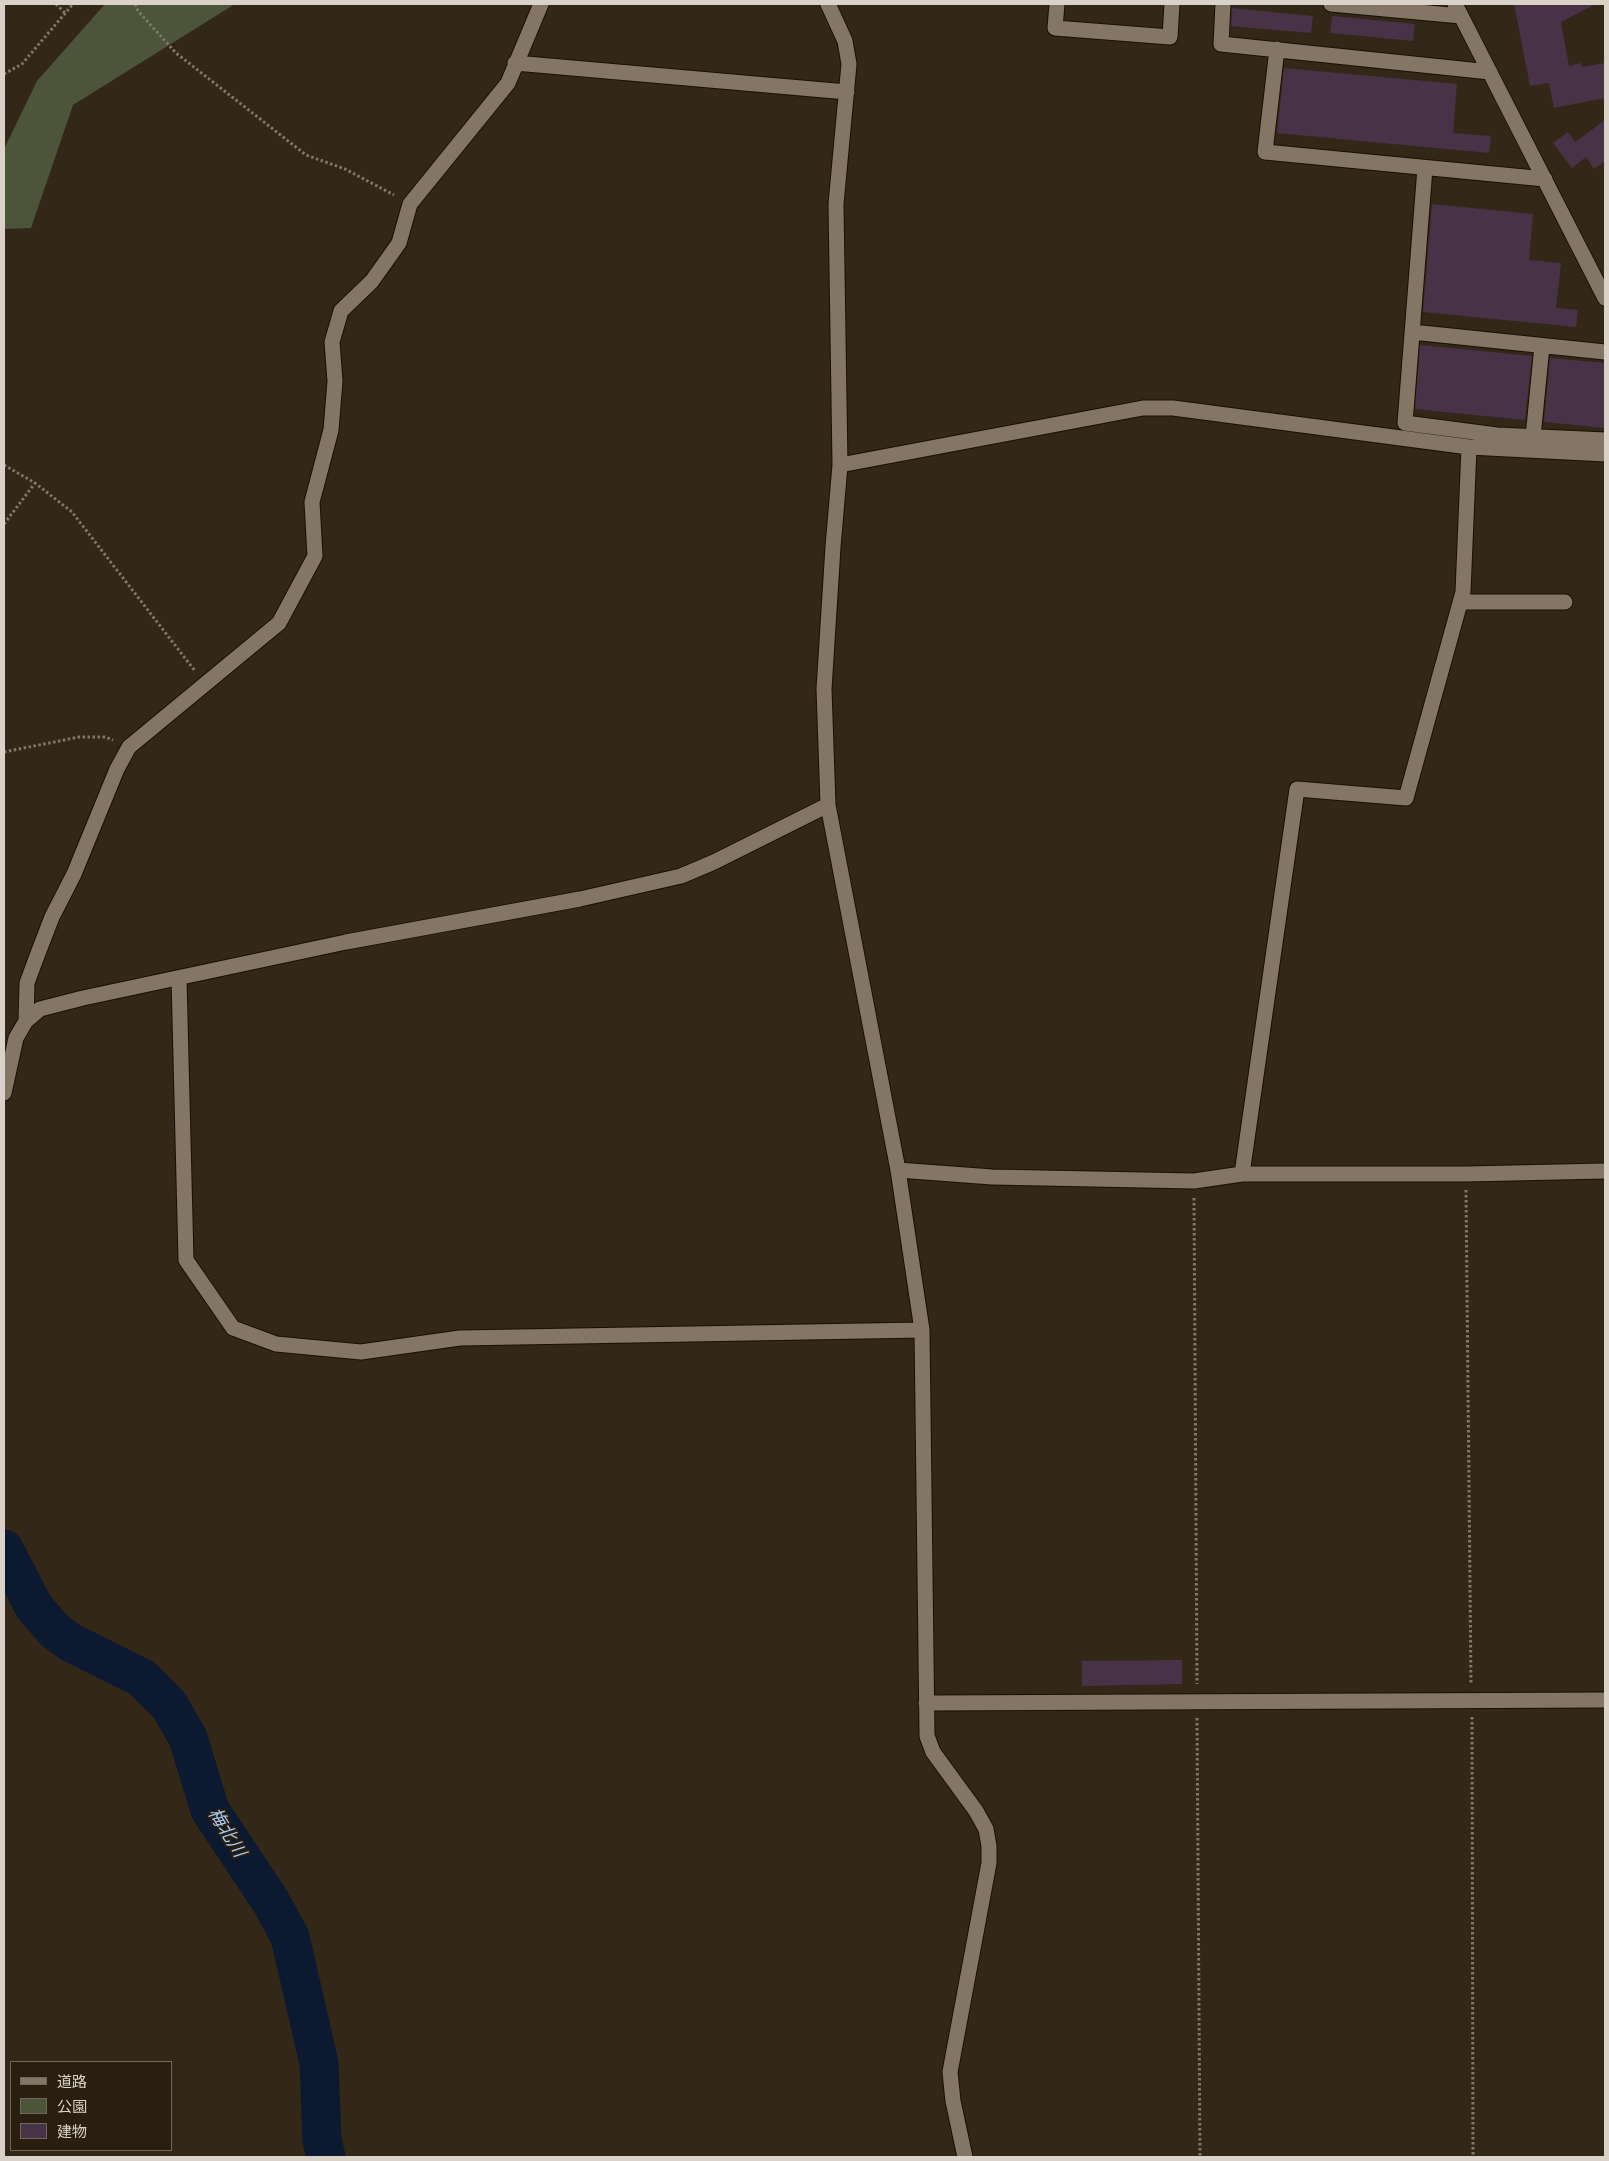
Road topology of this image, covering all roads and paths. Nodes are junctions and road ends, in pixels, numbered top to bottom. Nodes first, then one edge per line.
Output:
1 (56, 4) edge
2 (73, 4) edge
3 (135, 4) edge
4 (541, 4) edge
5 (828, 4) edge
6 (1057, 4) edge
7 (1172, 4) edge
8 (1223, 4) edge
9 (1331, 4) edge
10 (1458, 10) edge
11 (65, 13) junction
12 (1276, 49) junction
13 (515, 63) junction
14 (1490, 72) junction
15 (4, 74) edge
16 (847, 92) junction
17 (1425, 168) junction
18 (1544, 179) junction
19 (410, 204) junction
20 (1605, 298) edge
21 (1412, 332) junction
22 (1542, 346) junction
23 (1605, 352) edge
24 (1533, 437) junction
25 (1605, 440) edge
26 (1469, 447) junction
27 (1605, 454) edge
28 (4, 465) edge
29 (840, 465) junction
30 (35, 483) junction
31 (4, 524) edge
32 (1460, 602) junction
33 (1565, 602) dead end
34 (205, 684) junction
35 (129, 747) junction
36 (4, 752) edge
37 (828, 804) junction
38 (180, 978) junction
39 (26, 1021) junction
40 (4, 1093) edge
41 (898, 1170) junction
42 (1605, 1171) edge
43 (1242, 1174) junction
44 (1466, 1174) junction
45 (1194, 1181) junction
46 (922, 1330) junction
47 (1605, 1700) edge
48 (1472, 1701) junction
49 (1197, 1702) junction
50 (926, 1703) junction
51 (964, 2157) edge
52 (1200, 2157) edge
53 (1473, 2157) edge

1 - 11 path
2 - 11 path
3 - 19 path
4 - 13 street
5 - 16 street
6 - 7 street
8 - 12 street
9 - 10 street
10 - 14 street
11 - 15 path
12 - 14 street
12 - 17 street
13 - 16 street
13 - 19 street
14 - 18 street
16 - 29 street
17 - 18 street
17 - 21 street
18 - 20 street
19 - 34 street
21 - 22 street
21 - 24 street
22 - 23 street
22 - 24 street
24 - 25 street
26 - 27 street
26 - 29 street
26 - 32 street
28 - 30 path
29 - 37 street
30 - 31 path
30 - 34 path
32 - 33 street
32 - 43 street
34 - 35 street
35 - 36 path
35 - 39 street
37 - 38 street
37 - 41 street
38 - 39 street
38 - 46 street
39 - 40 street
41 - 45 street
41 - 46 street
42 - 44 street
43 - 44 street
43 - 45 street
44 - 48 path
45 - 49 path
46 - 50 street
47 - 48 street
48 - 49 street
48 - 53 path
49 - 50 street
49 - 52 path
50 - 51 street

